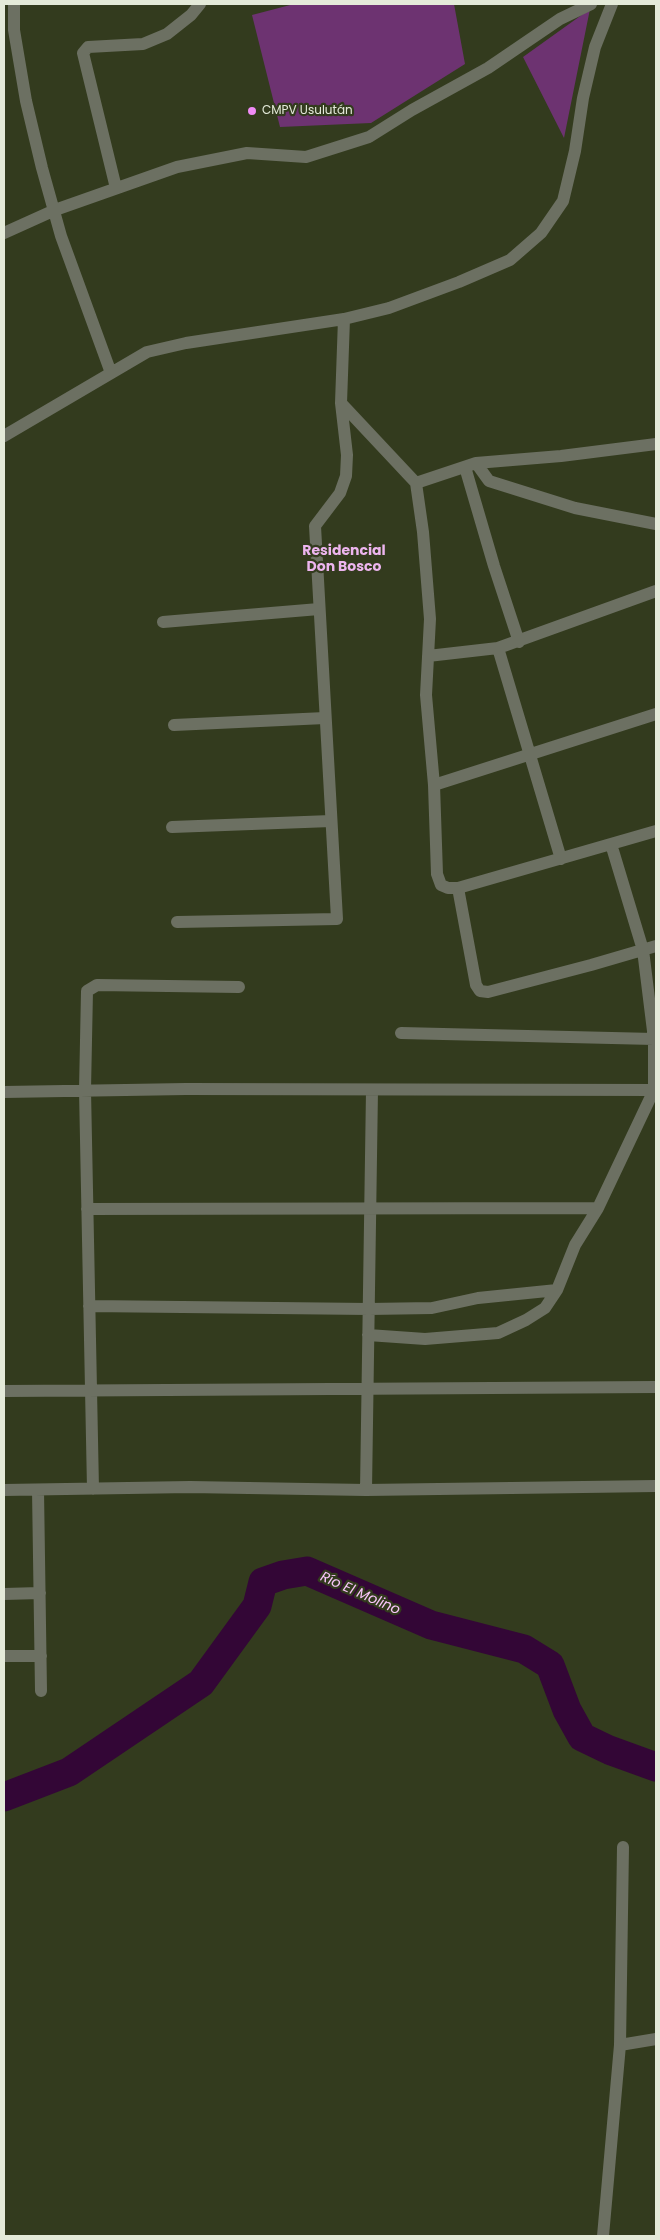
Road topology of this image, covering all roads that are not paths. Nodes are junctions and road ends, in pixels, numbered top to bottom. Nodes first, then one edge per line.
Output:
1 (14, 4) edge
2 (200, 4) edge
3 (591, 4) edge
4 (612, 4) edge
5 (116, 188) junction
6 (55, 210) junction
7 (4, 233) edge
8 (344, 319) junction
9 (111, 373) junction
10 (341, 403) junction
11 (4, 436) edge
12 (656, 444) edge
13 (470, 465) junction
14 (416, 483) junction
15 (656, 524) edge
16 (656, 591) edge
17 (319, 609) junction
18 (163, 622) dead end
19 (519, 642) junction
20 (498, 648) junction
21 (428, 656) junction
22 (656, 714) edge
23 (325, 718) junction
24 (174, 725) dead end
25 (530, 754) junction
26 (434, 785) junction
27 (331, 821) junction
28 (172, 827) dead end
29 (656, 831) edge
30 (611, 844) junction
31 (561, 859) junction
32 (458, 888) junction
33 (177, 922) dead end
34 (656, 946) edge
35 (643, 950) junction
36 (239, 987) dead end
37 (400, 1034) dead end
38 (654, 1039) junction
39 (85, 1090) junction
40 (372, 1090) junction
41 (655, 1090) edge
42 (4, 1092) edge
43 (87, 1208) junction
44 (371, 1208) junction
45 (598, 1208) junction
46 (557, 1290) junction
47 (89, 1306) junction
48 (368, 1310) junction
49 (368, 1335) junction
50 (656, 1387) edge
51 (367, 1388) junction
52 (91, 1390) junction
53 (4, 1391) edge
54 (656, 1486) edge
55 (93, 1489) junction
56 (4, 1490) edge
57 (38, 1490) junction
58 (366, 1490) junction
59 (40, 1593) junction
60 (4, 1594) edge
61 (4, 1656) edge
62 (41, 1656) junction
63 (41, 1691) dead end
64 (623, 1847) dead end
65 (656, 2039) edge
66 (620, 2045) junction
67 (603, 2236) edge

1 - 6 street
2 - 5 street
3 - 5 street
4 - 8 street
5 - 6 street
6 - 7 street
6 - 9 street
8 - 9 street
8 - 10 street
9 - 11 street
10 - 14 street
10 - 17 street
12 - 13 street
13 - 14 street
13 - 15 street
13 - 19 street
14 - 21 street
16 - 19 street
17 - 18 street
17 - 23 street
19 - 20 street
20 - 21 street
20 - 25 street
21 - 26 street
22 - 25 street
23 - 24 street
23 - 27 street
25 - 26 street
25 - 31 street
26 - 32 street
27 - 28 street
27 - 33 street
29 - 30 street
30 - 31 street
30 - 35 street
31 - 32 street
32 - 35 street
34 - 35 street
35 - 38 street
36 - 39 street
37 - 38 street
38 - 41 street
39 - 40 street
39 - 42 street
39 - 43 street
40 - 41 street
40 - 44 street
41 - 45 street
43 - 44 street
43 - 47 street
44 - 45 street
44 - 48 street
45 - 46 street
46 - 48 street
46 - 49 street
47 - 48 street
47 - 52 street
48 - 49 street
49 - 51 street
50 - 51 street
51 - 52 street
51 - 58 street
52 - 53 street
52 - 55 street
54 - 58 street
55 - 57 street
55 - 58 street
56 - 57 street
57 - 59 street
59 - 60 street
59 - 62 street
61 - 62 street
62 - 63 street
64 - 66 street
65 - 66 street
66 - 67 street

